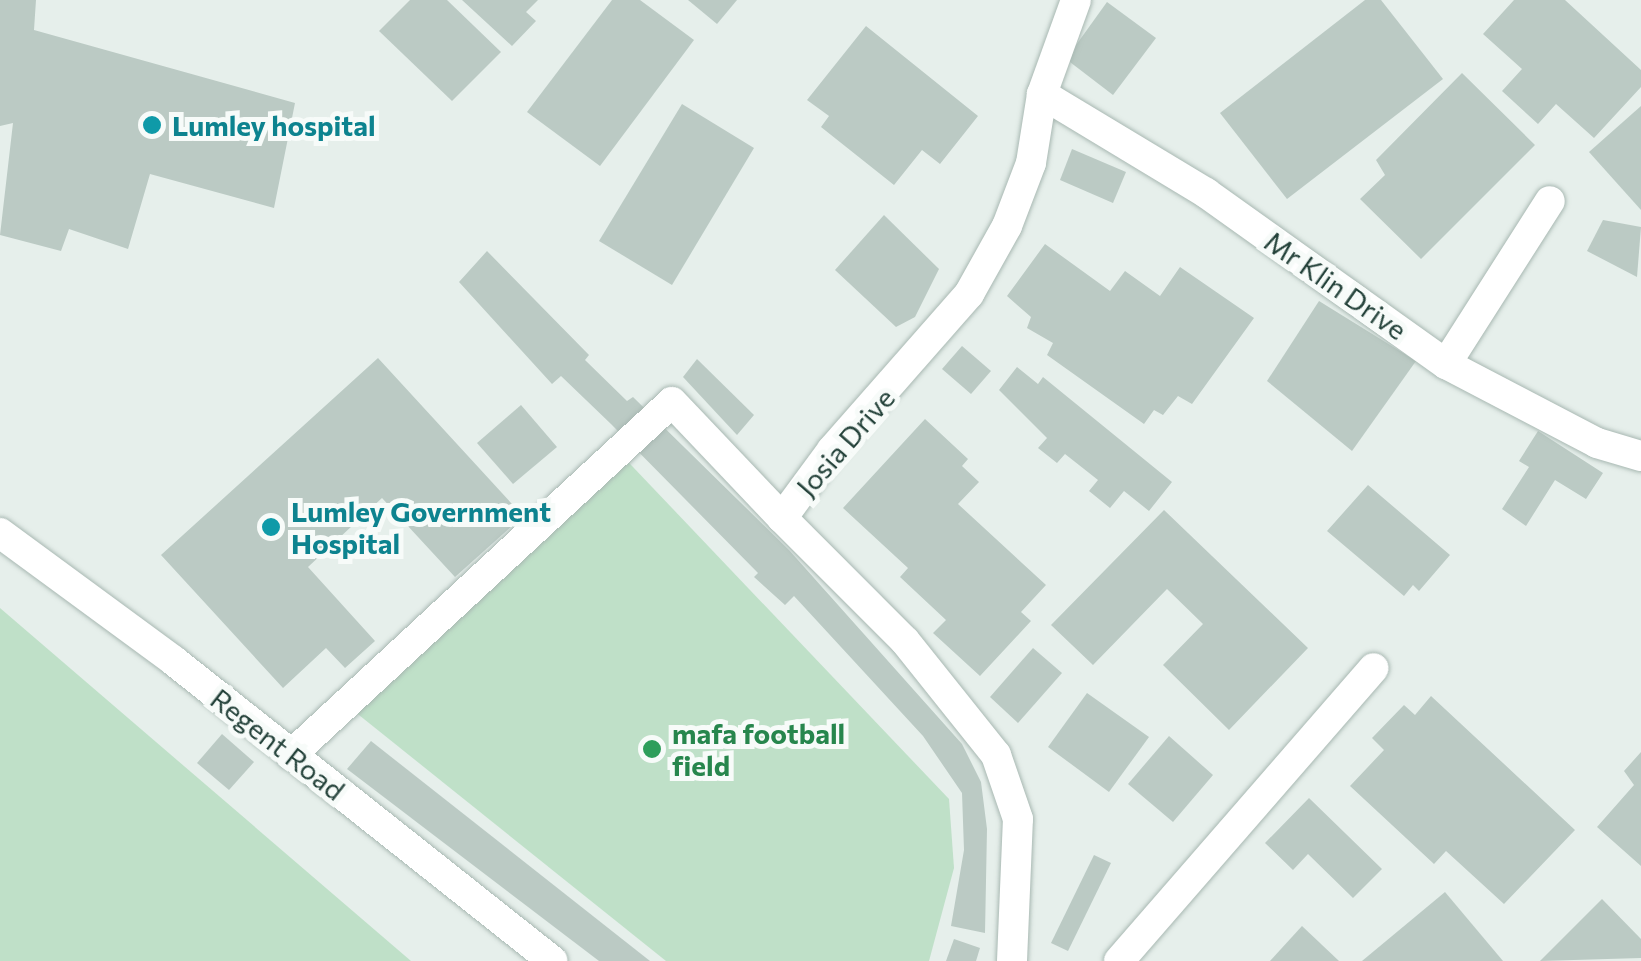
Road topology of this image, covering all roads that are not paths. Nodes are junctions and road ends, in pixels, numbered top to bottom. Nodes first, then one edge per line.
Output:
1 (1076, 0) edge
2 (1042, 94) junction
3 (1550, 201) dead end
4 (1446, 364) junction
5 (1641, 456) edge
6 (782, 518) junction
7 (1, 536) edge
8 (1374, 668) dead end
9 (292, 755) junction
10 (552, 961) edge
11 (1012, 961) edge
12 (1119, 961) edge

1 - 2 street, Josia Drive
2 - 4 street, Mr Klin Drive
2 - 6 street, Josia Drive
3 - 4 street
4 - 5 street, Mr Klin Drive
6 - 9 street
6 - 11 street, Josia Drive
7 - 9 street, Regent Road
8 - 12 street
9 - 10 street, Regent Road

